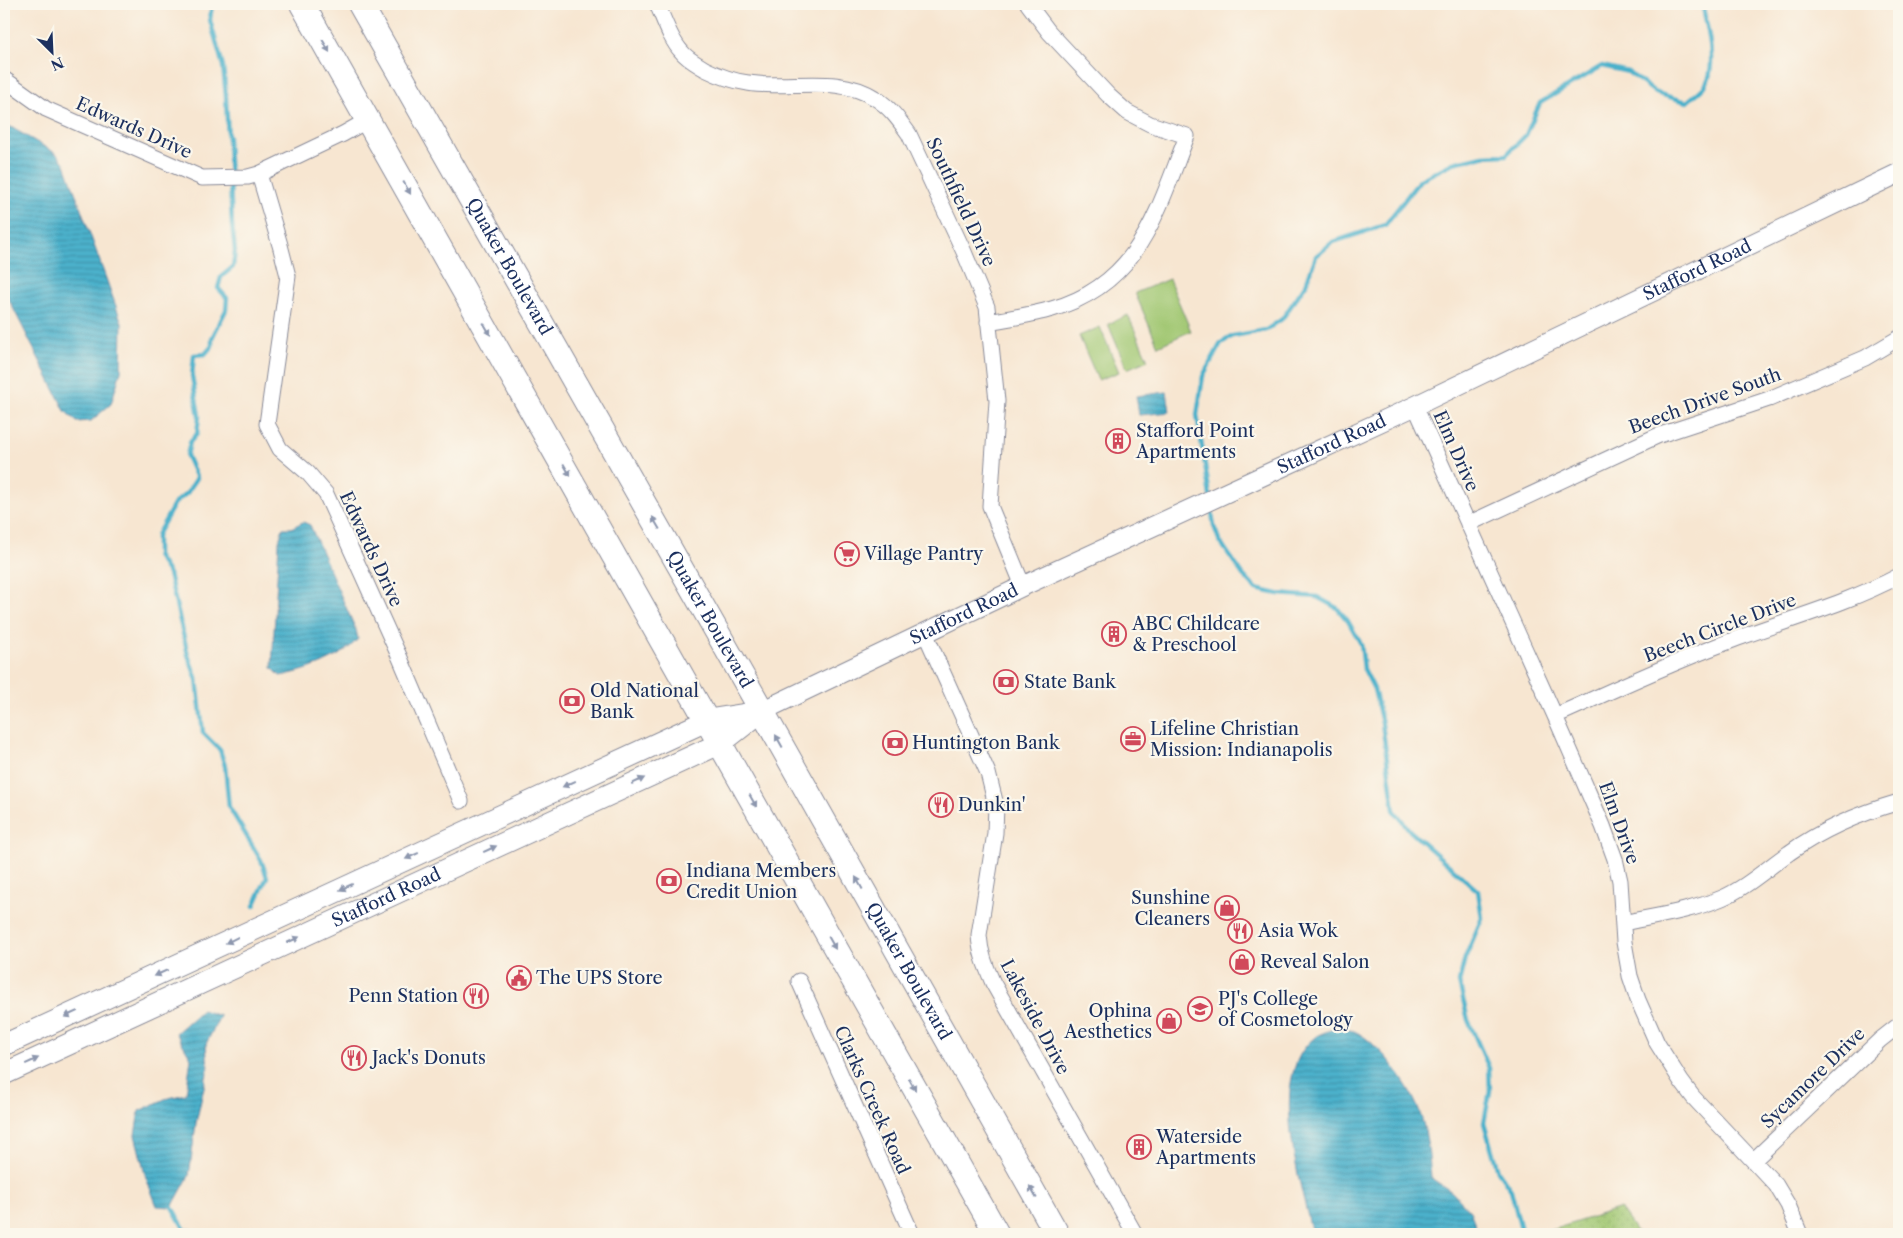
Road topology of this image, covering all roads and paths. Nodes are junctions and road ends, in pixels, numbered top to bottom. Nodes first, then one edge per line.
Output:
1 (302, 4) edge
2 (360, 4) edge
3 (657, 4) edge
4 (1028, 4) edge
5 (4, 79) edge
6 (368, 120) junction
7 (1899, 173) edge
8 (253, 175) junction
9 (988, 322) junction
10 (1899, 338) edge
11 (1415, 406) junction
12 (1468, 524) junction
13 (1899, 576) edge
14 (1023, 586) junction
15 (925, 633) junction
16 (762, 711) junction
17 (1556, 716) junction
18 (708, 720) junction
19 (721, 743) junction
20 (461, 801) dead end
21 (1899, 802) edge
22 (1623, 923) junction
23 (799, 981) dead end
24 (1899, 1025) edge
25 (4, 1045) edge
26 (4, 1074) edge
27 (1754, 1160) junction
28 (912, 1234) edge
29 (997, 1234) edge
30 (1057, 1234) edge
31 (1135, 1234) edge
32 (1800, 1234) edge

1 -> 6 main road
16 -> 2 main road, Quaker Boulevard
3 - 9 street, Southfield Drive
4 - 9 street
5 - 8 street, Edwards Drive
6 - 8 street, Edwards Drive
6 -> 18 main road
7 - 11 street, Stafford Road
8 - 20 street, Edwards Drive
9 - 14 street, Southfield Drive
10 - 12 street, Beech Drive South
11 - 12 street, Elm Drive
11 - 14 street, Stafford Road
12 - 17 street, Elm Drive
13 - 17 street, Beech Circle Drive
14 - 15 street, Stafford Road
15 - 16 street, Stafford Road
15 - 31 street, Lakeside Drive
16 - 18 main road, Stafford Road
16 - 19 main road, Stafford Road
30 -> 16 main road, Quaker Boulevard
17 - 22 street, Elm Drive
18 - 19 main road
18 -> 25 main road, Stafford Road
26 -> 19 main road, Stafford Road
19 -> 29 main road
21 - 22 street
22 - 27 street, Elm Drive
23 - 28 street, Clarks Creek Road
24 - 27 street, Sycamore Drive
27 - 32 street, Elm Drive

